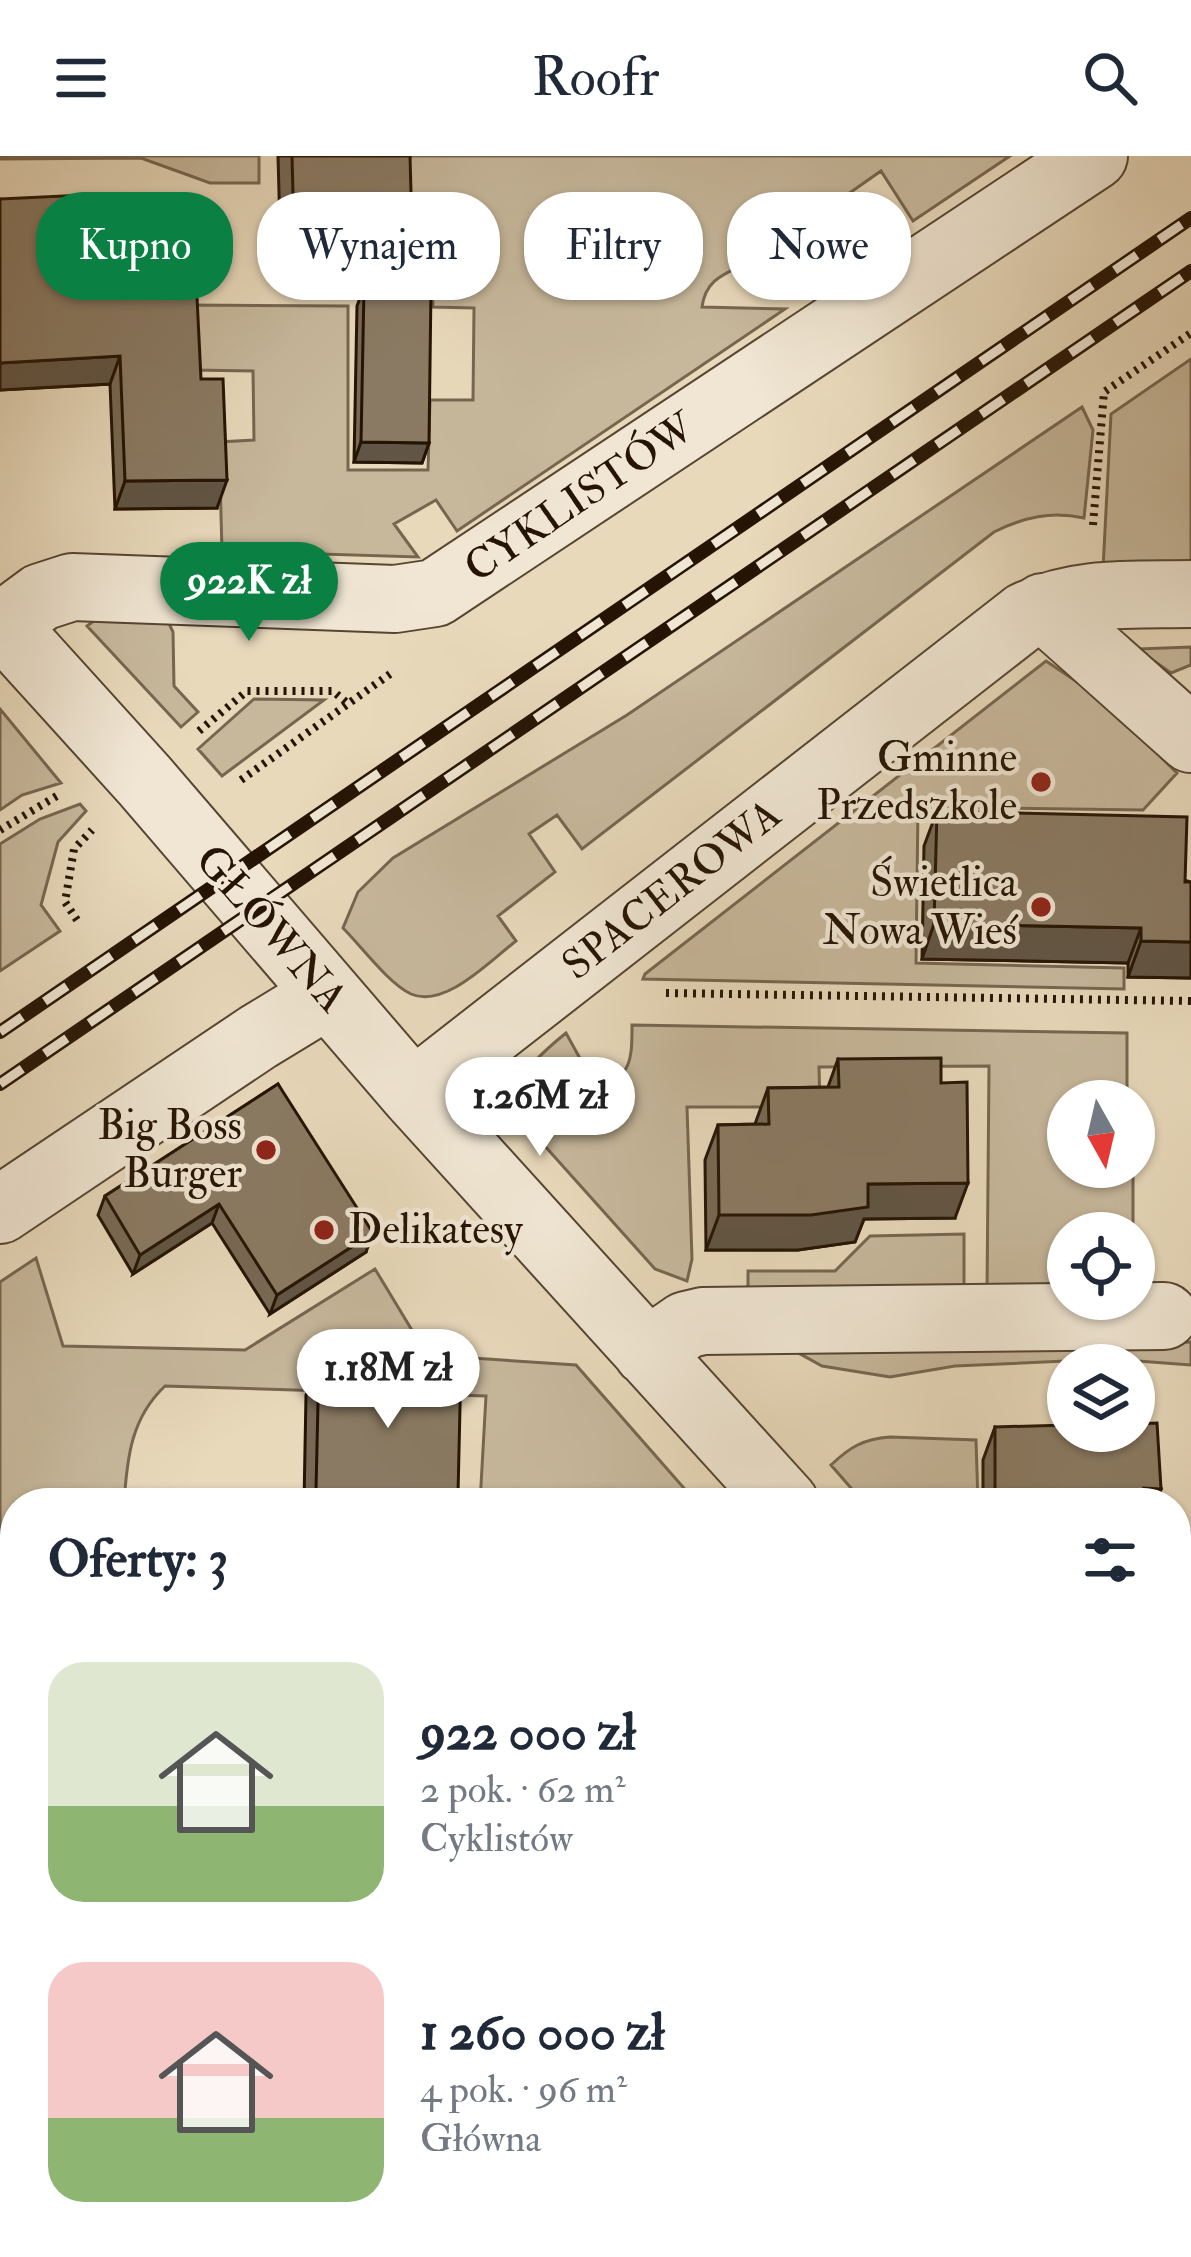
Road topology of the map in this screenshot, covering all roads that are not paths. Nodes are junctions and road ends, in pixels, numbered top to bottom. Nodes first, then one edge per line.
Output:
1 (1094, 156) edge
2 (1191, 594) edge
3 (1068, 602) junction
4 (2, 623) edge
5 (1191, 740) edge
6 (327, 995) junction
7 (413, 1093) junction
8 (0, 1210) edge
9 (1164, 1316) dead end
10 (647, 1352) junction
11 (771, 1488) edge

1 - 4 street, CYKLISTÓW
2 - 3 street
3 - 5 street
3 - 7 street, SPACEROWA
4 - 6 street, GŁÓWNA
6 - 7 street, GŁÓWNA
6 - 8 street
7 - 10 street, GŁÓWNA
9 - 10 street
10 - 11 street, GŁÓWNA

